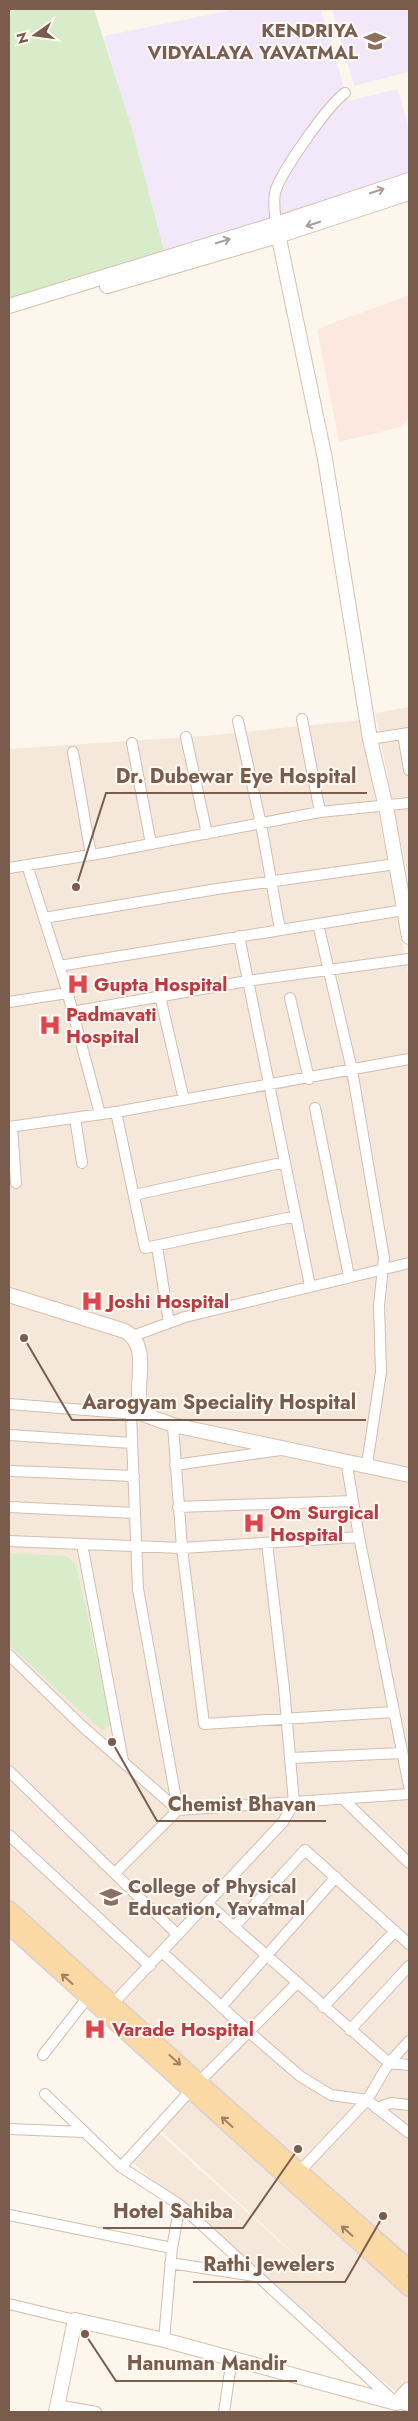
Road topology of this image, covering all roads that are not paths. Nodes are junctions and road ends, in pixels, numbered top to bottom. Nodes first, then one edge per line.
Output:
1 (346, 93) dead end
2 (409, 180) edge
3 (409, 193) edge
4 (277, 230) junction
5 (9, 306) edge
6 (9, 316) edge
7 (302, 719) dead end
8 (238, 721) dead end
9 (406, 733) edge
10 (186, 737) dead end
11 (370, 738) junction
12 (132, 743) dead end
13 (73, 752) dead end
14 (409, 770) edge
15 (409, 803) edge
16 (386, 806) junction
17 (320, 812) junction
18 (261, 824) junction
19 (207, 834) junction
20 (151, 844) junction
21 (91, 855) junction
22 (396, 864) junction
23 (27, 865) junction
24 (9, 868) edge
25 (272, 881) junction
26 (404, 910) junction
27 (44, 918) junction
28 (318, 924) junction
29 (280, 930) junction
30 (239, 936) junction
31 (409, 937) edge
32 (409, 959) edge
33 (59, 966) junction
34 (328, 970) junction
35 (247, 981) junction
36 (67, 993) junction
37 (160, 996) junction
38 (290, 998) dead end
39 (9, 1002) edge
40 (72, 1012) junction
41 (409, 1060) edge
42 (352, 1070) junction
43 (308, 1078) junction
44 (269, 1085) junction
45 (184, 1100) junction
46 (315, 1108) dead end
47 (116, 1112) junction
48 (100, 1114) junction
49 (75, 1118) junction
50 (10, 1127) edge
51 (285, 1162) junction
52 (82, 1163) dead end
53 (16, 1182) dead end
54 (134, 1195) junction
55 (296, 1216) junction
56 (157, 1246) junction
57 (409, 1263) edge
58 (382, 1268) junction
59 (349, 1276) junction
60 (310, 1286) junction
61 (9, 1295) edge
62 (169, 1323) junction
63 (133, 1336) junction
64 (9, 1404) edge
65 (138, 1414) junction
66 (172, 1425) junction
67 (9, 1435) edge
68 (132, 1443) junction
69 (287, 1449) junction
70 (346, 1460) junction
71 (367, 1464) junction
72 (175, 1465) junction
73 (12, 1471) dead end
74 (409, 1474) edge
75 (134, 1476) junction
76 (353, 1501) junction
77 (9, 1507) edge
78 (178, 1507) junction
79 (135, 1513) junction
80 (358, 1537) junction
81 (9, 1541) edge
82 (267, 1543) junction
83 (82, 1544) junction
84 (137, 1546) junction
85 (182, 1548) junction
86 (9, 1655) edge
87 (394, 1712) junction
88 (287, 1720) junction
89 (402, 1753) junction
90 (290, 1758) junction
91 (122, 1761) junction
92 (9, 1771) edge
93 (409, 1786) edge
94 (409, 1794) edge
95 (343, 1799) junction
96 (294, 1803) junction
97 (178, 1810) junction
98 (9, 1835) edge
99 (409, 1863) edge
100 (115, 1872) junction
101 (336, 1877) junction
102 (207, 1904) junction
103 (9, 1909) edge
104 (9, 1926) edge
105 (234, 1927) junction
106 (395, 1930) junction
107 (178, 1935) junction
108 (409, 1944) edge
109 (162, 1952) junction
110 (267, 1956) junction
111 (150, 1966) junction
112 (409, 1966) edge
113 (297, 1983) junction
114 (88, 1997) junction
115 (221, 2007) junction
116 (323, 2007) junction
117 (109, 2008) junction
118 (350, 2030) junction
119 (249, 2032) junction
120 (409, 2041) edge
121 (43, 2055) dead end
122 (389, 2063) junction
123 (409, 2065) edge
124 (195, 2086) junction
125 (45, 2094) dead end
126 (367, 2100) junction
127 (409, 2105) edge
128 (376, 2108) junction
129 (9, 2129) edge
130 (84, 2132) junction
131 (409, 2133) edge
132 (121, 2167) junction
133 (300, 2171) junction
134 (180, 2205) junction
135 (9, 2215) edge
136 (172, 2248) junction
137 (170, 2263) junction
138 (409, 2268) edge
139 (256, 2276) junction
140 (409, 2288) edge
141 (9, 2304) edge
142 (74, 2320) junction
143 (164, 2340) junction
144 (232, 2358) junction
145 (409, 2389) edge
146 (403, 2405) edge
147 (56, 2409) edge
148 (96, 2412) edge
149 (224, 2412) edge

1 - 4 street
4 -> 2 street
3 -> 4 street
5 -> 4 street
4 - 6 street
4 - 11 street
7 - 17 street
8 - 18 street
9 - 11 street
9 - 14 street
10 - 19 street
11 - 16 street
12 - 20 street
13 - 21 street
15 - 16 street
16 - 17 street
16 - 22 street
17 - 18 street
18 - 19 street
18 - 25 street
19 - 20 street
20 - 21 street
21 - 23 street
22 - 25 street
22 - 26 street
23 - 24 street
23 - 27 street
25 - 27 street
25 - 29 street
26 - 28 street
26 - 31 street
27 - 33 street
28 - 29 street
28 - 34 street
29 - 30 street
30 - 33 street
30 - 35 street
32 - 34 street
33 - 36 street
34 - 35 street
34 - 42 street
35 - 37 street
35 - 44 street
36 - 39 street
36 - 40 street
37 - 40 street
37 - 45 street
38 - 43 street
40 - 48 street
41 - 42 street
42 - 43 street
42 - 58 street
43 - 44 street
44 - 45 street
44 - 51 street
45 - 47 street
46 - 59 street
47 - 48 street
47 - 54 street
48 - 49 street
49 - 50 street
49 - 52 street
50 - 53 street
51 - 54 street
51 - 55 street
54 - 56 street
55 - 56 street
55 - 60 street
56 - 62 street
57 - 58 street
58 - 59 street
58 - 71 street
59 - 60 street
60 - 62 street
61 - 63 street
62 - 63 street
63 - 65 street
64 - 65 street
65 - 66 street
65 - 68 street
66 - 69 street
66 - 72 street
67 - 68 street
68 - 75 street
69 - 70 street
69 - 72 street
70 - 71 street
70 - 76 street
71 - 74 street
72 - 78 street
73 - 75 street
75 - 79 street
76 - 78 street
76 - 80 street
77 - 79 street
78 - 85 street
79 - 84 street
80 - 82 street
80 - 87 street
81 - 83 street
82 - 85 street
82 - 88 street
83 - 84 street
83 - 91 street
84 - 85 street
84 - 97 street
85 - 88 street
86 - 91 street
87 - 88 street
87 - 89 street
88 - 90 street
89 - 90 street
89 - 93 street
90 - 96 street
91 - 97 street
92 - 100 street
94 - 95 street
95 - 96 street
95 - 99 street
96 - 97 street
96 - 102 street
97 - 100 street
98 - 111 street
100 - 107 street
101 - 105 street
101 - 106 street
101 - 110 street
102 - 105 street
102 - 107 street
103 - 117 main road
114 -> 104 main road
105 - 110 street
106 - 108 street
106 - 116 street
107 - 109 street
109 - 111 street
109 - 115 street
110 - 113 street
110 - 115 street
111 - 117 street
112 - 118 street
113 - 116 street
113 - 119 street
114 - 117 main road
114 - 121 street
115 - 119 street
116 - 118 street
117 - 124 main road
118 - 122 street
119 - 124 street
119 - 126 street
120 - 122 street
122 - 123 street
122 - 126 street
124 - 132 street
124 - 133 main road
140 -> 124 main road
125 - 130 street
126 - 128 street
126 - 133 street
127 - 128 street
128 - 131 street
129 - 130 street
130 - 132 street
132 - 134 street
133 - 138 main road
134 - 136 street
134 - 139 street
135 - 136 street
136 - 137 street
137 - 139 street
137 - 143 street
139 - 146 street
141 - 142 street
142 - 143 street
142 - 147 street
143 - 144 street
144 - 146 street
144 - 149 street
145 - 146 street
147 - 148 street

